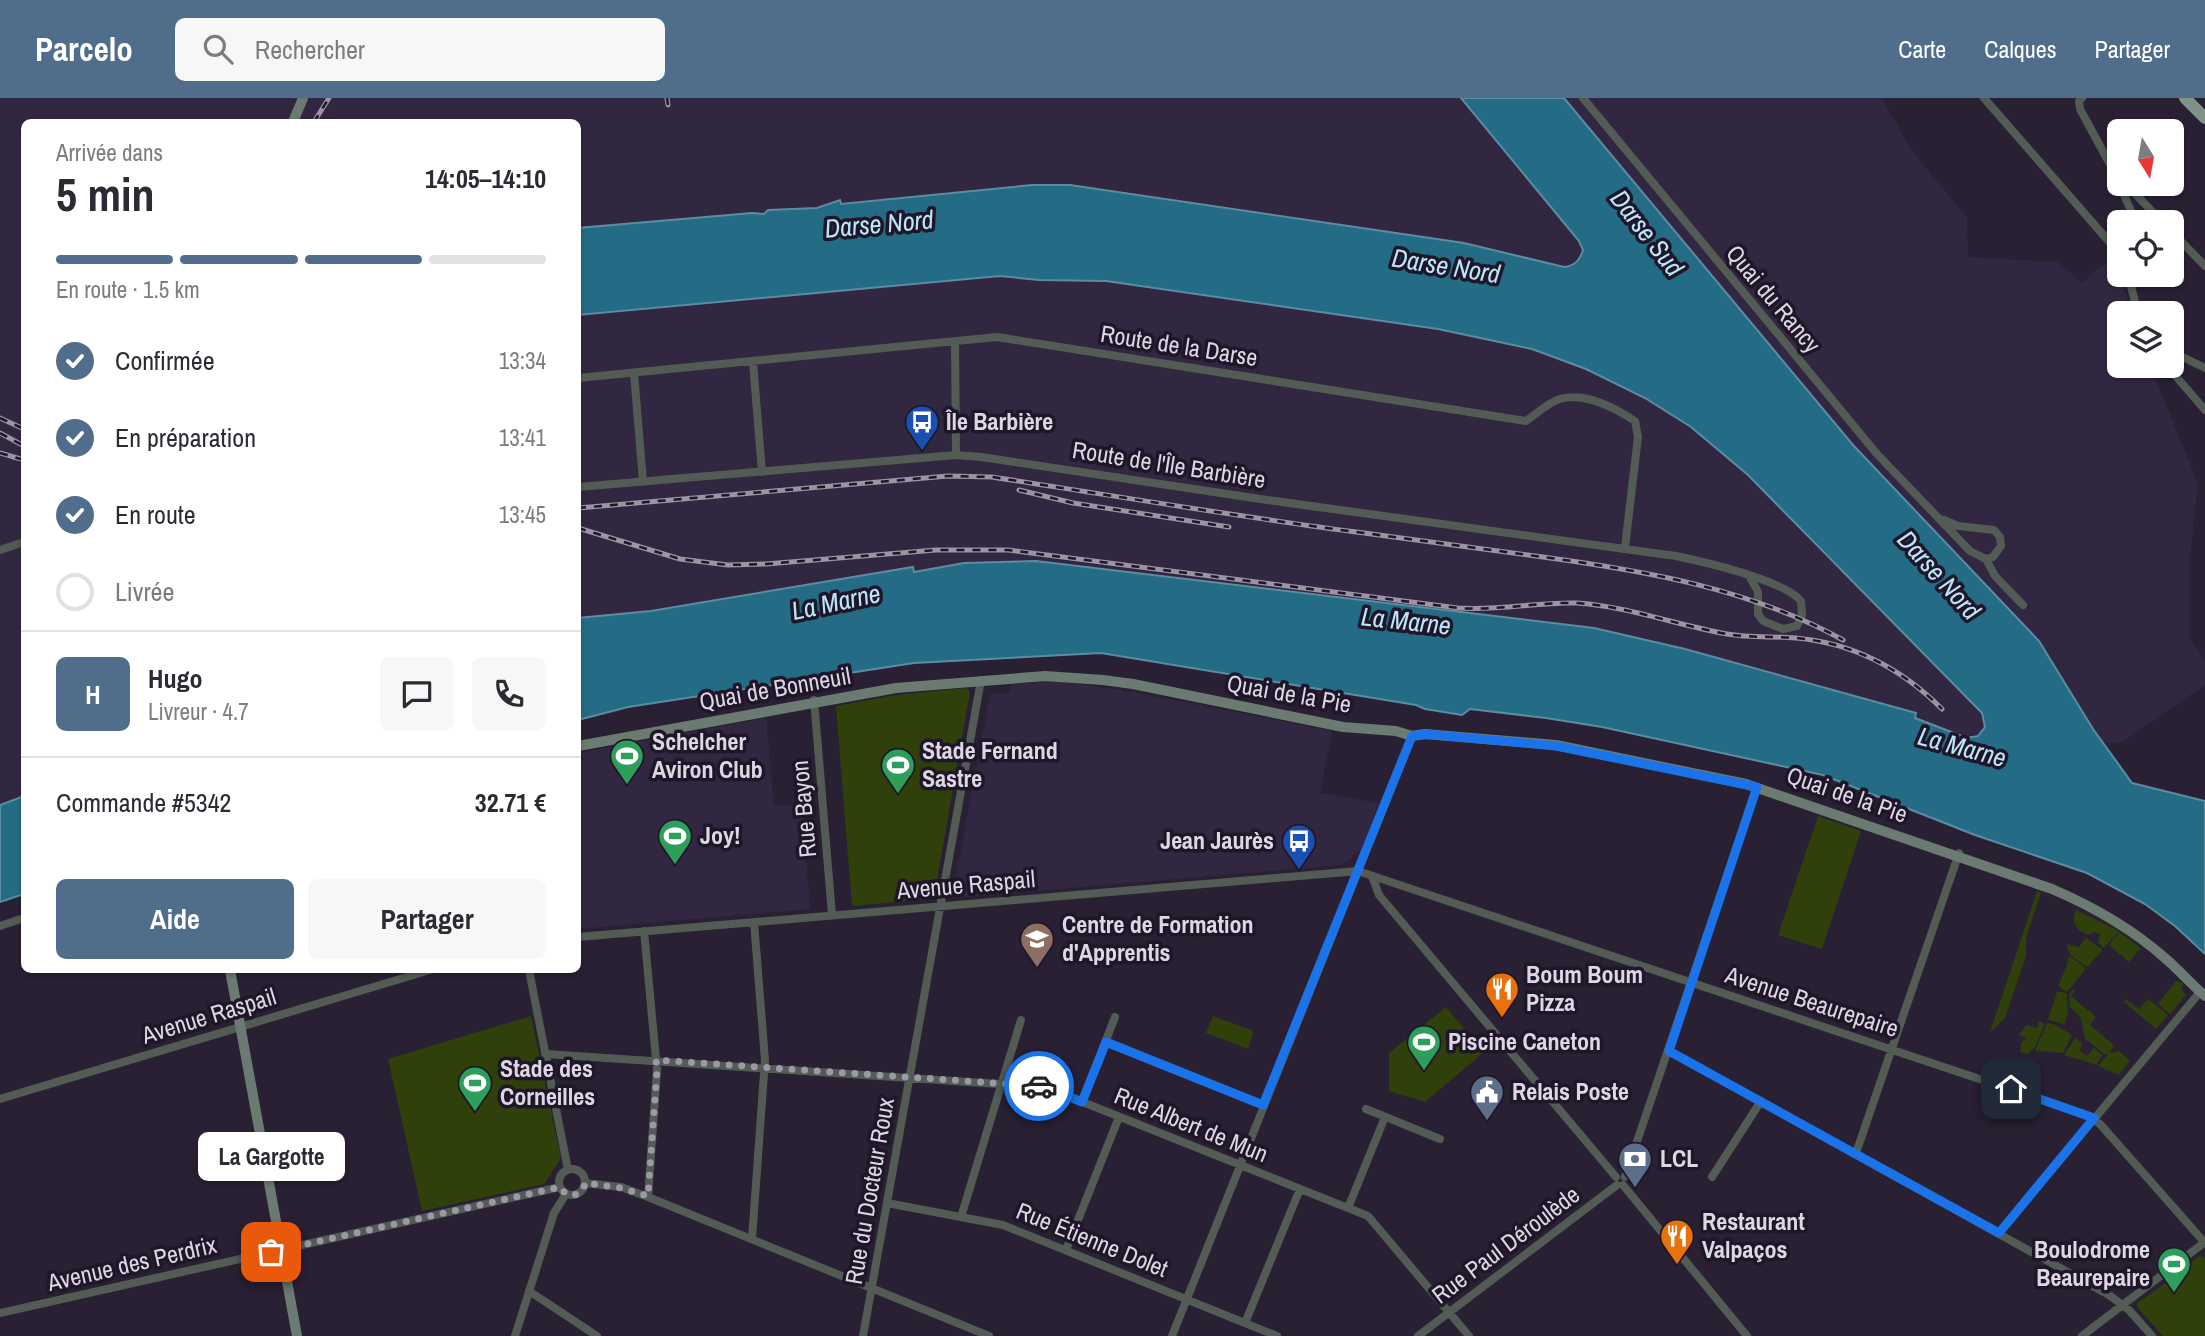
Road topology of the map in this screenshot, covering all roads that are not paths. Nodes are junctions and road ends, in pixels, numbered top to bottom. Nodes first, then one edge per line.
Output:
1 (303, 98) edge
2 (1583, 98) edge
3 (1984, 98) edge
4 (2082, 98) edge
5 (2185, 98) edge
6 (2205, 118) edge
7 (294, 119) edge
8 (2107, 159) edge
9 (2137, 196) edge
10 (2151, 210) edge
11 (2107, 239) edge
12 (2184, 244) edge
13 (2205, 266) edge
14 (955, 341) junction
15 (2184, 358) edge
16 (753, 362) junction
17 (2205, 368) edge
18 (634, 373) junction
19 (581, 378) edge
20 (2177, 378) edge
21 (2205, 410) edge
22 (956, 455) junction
23 (762, 472) junction
24 (643, 482) junction
25 (581, 488) edge
26 (1940, 518) junction
27 (21, 543) edge
28 (1625, 547) junction
29 (0, 550) edge
30 (1986, 559) junction
31 (1750, 577) junction
32 (2024, 605) dead end
33 (981, 681) junction
34 (814, 702) junction
35 (1412, 736) junction
36 (581, 745) edge
37 (1757, 787) junction
38 (1958, 855) junction
39 (1358, 872) junction
40 (1372, 876) junction
41 (940, 906) junction
42 (832, 915) junction
43 (21, 919) edge
44 (754, 922) junction
45 (0, 926) edge
46 (644, 931) junction
47 (581, 937) edge
48 (231, 973) edge
49 (420, 973) edge
50 (530, 973) edge
51 (1691, 983) junction
52 (2202, 994) edge
53 (1115, 1017) dead end
54 (1021, 1020) dead end
55 (241, 1027) junction
56 (1106, 1042) junction
57 (1892, 1049) junction
58 (1669, 1051) junction
59 (546, 1054) junction
60 (656, 1060) junction
61 (764, 1068) junction
62 (909, 1078) junction
63 (1001, 1084) junction
64 (0, 1099) edge
65 (1761, 1101) junction
66 (1082, 1102) junction
67 (1263, 1105) junction
68 (1366, 1109) dead end
69 (1119, 1117) junction
70 (1385, 1117) junction
71 (2094, 1118) junction
72 (1440, 1139) dead end
73 (1856, 1153) junction
74 (1239, 1165) junction
75 (568, 1170) junction
76 (1712, 1177) dead end
77 (1620, 1181) junction
78 (585, 1183) junction
79 (1300, 1189) junction
80 (563, 1190) junction
81 (648, 1196) junction
82 (887, 1203) junction
83 (1348, 1208) junction
84 (961, 1217) junction
85 (1999, 1233) junction
86 (752, 1239) junction
87 (2205, 1243) edge
88 (281, 1250) junction
89 (1066, 1250) junction
90 (872, 1289) junction
91 (529, 1291) junction
92 (1186, 1299) junction
93 (2124, 1305) junction
94 (1450, 1312) junction
95 (0, 1313) edge
96 (1245, 1323) junction
97 (297, 1336) edge
98 (515, 1336) edge
99 (597, 1336) edge
100 (863, 1336) edge
101 (989, 1336) edge
102 (1172, 1336) edge
103 (1277, 1336) edge
104 (1418, 1336) edge
105 (1469, 1336) edge
106 (1747, 1336) edge
107 (2082, 1336) edge
108 (2152, 1336) edge

1 - 7 street
2 - 26 street, Quai du Rancy
3 - 11 street
4 - 8 street
5 - 6 main road
9 - 10 street
12 - 13 street
14 - 16 street, Route de la Darse
14 - 22 street
14 - 28 street, Route de la Darse
15 - 17 street
16 - 18 street, Route de la Darse
16 - 23 street
18 - 19 street, Route de la Darse
18 - 24 street
20 - 21 street
22 - 23 street, Route de l'Île Barbière
22 - 28 street, Route de l'Île Barbière
23 - 24 street, Route de l'Île Barbière
24 - 25 street, Route de l'Île Barbière
26 - 30 street, Quai du Rancy
26 - 30 street, Quai du Rancy
27 - 29 street
28 - 31 street, Route de l'Île Barbière
30 - 32 street, Quai du Rancy
31 - 31 street, Route de l'Île Barbière
33 - 34 street, Quai de Bonneuil
33 - 35 street, Quai de la Pie
33 - 41 street, Rue du Docteur Roux
34 - 36 street, Quai de Bonneuil
34 - 42 street, Rue Bayon
35 - 37 street, Quai de la Pie
35 - 39 street
37 - 38 street, Quai de la Pie
37 - 51 street
38 - 52 street, Quai de la Pie
38 - 57 street
39 - 40 street, Avenue Beaurepaire
39 - 41 street, Avenue Raspail
39 - 67 street
40 - 51 street, Avenue Beaurepaire
40 - 77 street
41 - 42 street, Avenue Raspail
41 - 62 street, Rue du Docteur Roux
42 - 44 street, Avenue Raspail
43 - 45 street
44 - 46 street, Avenue Raspail
44 - 61 street
46 - 47 street, Avenue Raspail
46 - 60 street
48 - 55 street
49 - 55 street, Avenue Raspail
50 - 59 street
51 - 57 street, Avenue Beaurepaire
51 - 58 street
52 - 71 street
53 - 56 street
54 - 63 street
55 - 64 street, Avenue Raspail
55 - 88 street
56 - 66 street
56 - 67 street
57 - 71 street, Avenue Beaurepaire
57 - 73 street
58 - 65 street
58 - 77 street
59 - 60 street, Rue Albert de Mun
59 - 75 street
60 - 61 street, Rue Albert de Mun
60 - 81 street
61 - 62 street, Rue Albert de Mun
61 - 86 street
62 - 63 street, Rue Albert de Mun
62 - 82 street, Rue du Docteur Roux
63 - 66 street, Rue Albert de Mun
63 - 84 street
65 - 73 street
65 - 76 street
66 - 69 street, Rue Albert de Mun
67 - 74 street
68 - 70 street
69 - 74 street, Rue Albert de Mun
69 - 89 street
70 - 72 street
70 - 83 street
71 - 85 street
71 - 87 street, Avenue Beaurepaire
73 - 85 street
74 - 79 street, Rue Albert de Mun
74 - 92 street
75 - 78 street
75 - 80 street
77 - 94 street, Rue Paul Déroulède
77 - 106 street
78 - 80 street
78 - 81 street
79 - 83 street, Rue Albert de Mun
79 - 96 street
80 - 88 street, Avenue des Perdrix
80 - 91 street
81 - 86 street
82 - 84 street, Rue Étienne Dolet
82 - 90 street, Rue du Docteur Roux
83 - 94 street, Rue Albert de Mun
84 - 89 street, Rue Étienne Dolet
85 - 93 street
86 - 90 street
87 - 93 street
88 - 95 street, Avenue des Perdrix
88 - 97 street
89 - 92 street, Rue Étienne Dolet
90 - 100 street, Rue du Docteur Roux
90 - 101 street
91 - 98 street
91 - 99 street
92 - 96 street, Rue Étienne Dolet
92 - 102 street
93 - 107 street
93 - 108 street
94 - 104 street, Rue Paul Déroulède
94 - 105 street, Rue Albert de Mun
96 - 103 street, Rue Étienne Dolet

